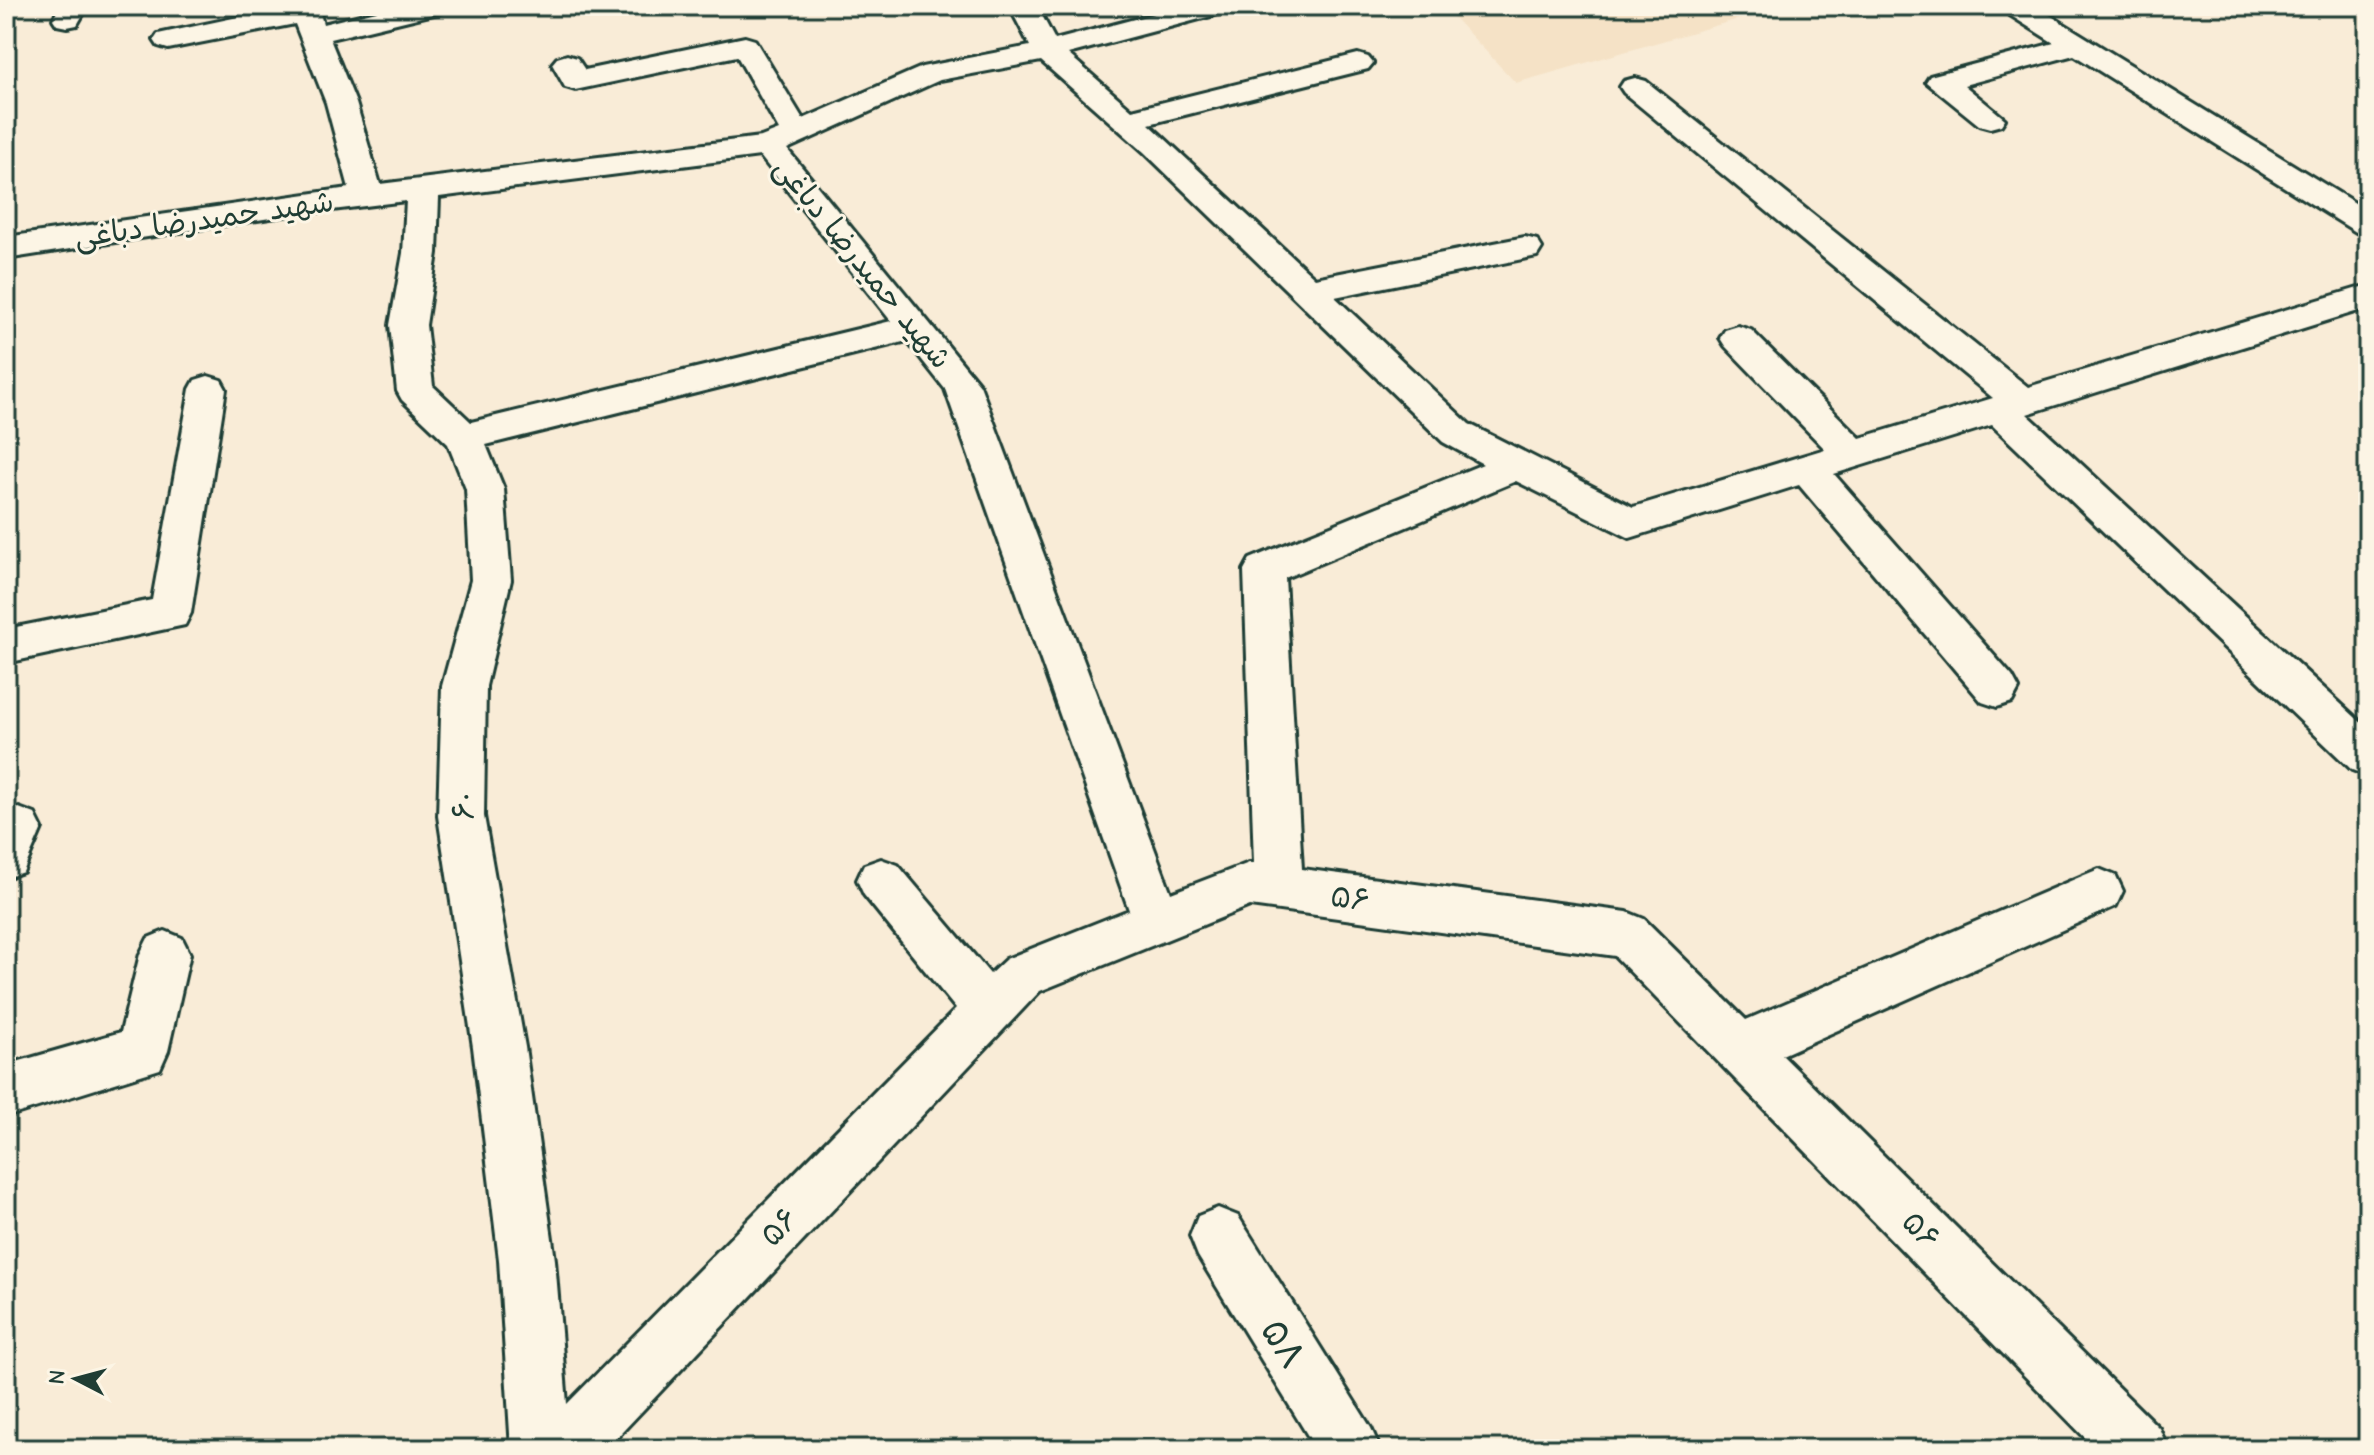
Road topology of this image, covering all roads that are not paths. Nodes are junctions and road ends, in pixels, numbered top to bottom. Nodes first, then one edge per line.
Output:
1 (432, 6) edge
2 (1023, 6) edge
3 (1216, 6) edge
4 (2015, 6) edge
5 (308, 18) edge
6 (168, 40) dead end
7 (2078, 45) junction
8 (1047, 51) junction
9 (1358, 63) dead end
10 (567, 64) dead end
11 (1635, 87) dead end
12 (1990, 119) dead end
13 (1127, 120) junction
14 (782, 140) junction
15 (423, 188) junction
16 (367, 195) junction
17 (2368, 225) edge
18 (6, 248) edge
19 (1525, 248) dead end
20 (1308, 291) junction
21 (2368, 296) edge
22 (915, 327) junction
23 (1738, 338) dead end
24 (208, 389) dead end
25 (2010, 406) junction
26 (464, 437) junction
27 (1853, 454) junction
28 (1518, 465) junction
29 (1807, 469) junction
30 (6, 646) edge
31 (1997, 689) dead end
32 (2368, 757) edge
33 (881, 880) dead end
34 (1279, 889) junction
35 (2099, 891) dead end
36 (1157, 921) junction
37 (165, 954) dead end
38 (989, 1010) junction
39 (1739, 1048) junction
40 (6, 1091) edge
41 (1218, 1236) dead end
42 (541, 1449) edge
43 (565, 1449) edge
44 (1350, 1449) edge
45 (2138, 1449) edge

1 - 5 street
2 - 8 street
3 - 8 street
4 - 7 street
5 - 6 street
5 - 16 street
7 - 12 street
7 - 17 street
8 - 13 street
8 - 14 street
9 - 13 street
10 - 14 street
11 - 25 street
13 - 20 street
14 - 15 street, شهید حمیدرضا دباغی
14 - 22 street, شهید حمیدرضا دباغی
15 - 16 street, شهید حمیدرضا دباغی
15 - 26 street, ۶۰
16 - 18 street, شهید حمیدرضا دباغی
19 - 20 street
20 - 28 street
21 - 25 street
22 - 26 street
22 - 36 street, شهید حمیدرضا دباغی
23 - 27 street
24 - 30 street
25 - 27 street
25 - 32 street
26 - 42 street, ۶۰
27 - 29 street
28 - 29 street
28 - 34 street
29 - 31 street
33 - 38 street
34 - 36 street, ۵۶
34 - 39 street, ۵۶
35 - 39 street
36 - 38 street, ۵۶
37 - 40 street
38 - 43 street, ۵۶
39 - 45 street, ۵۶
41 - 44 street, ۵۸

